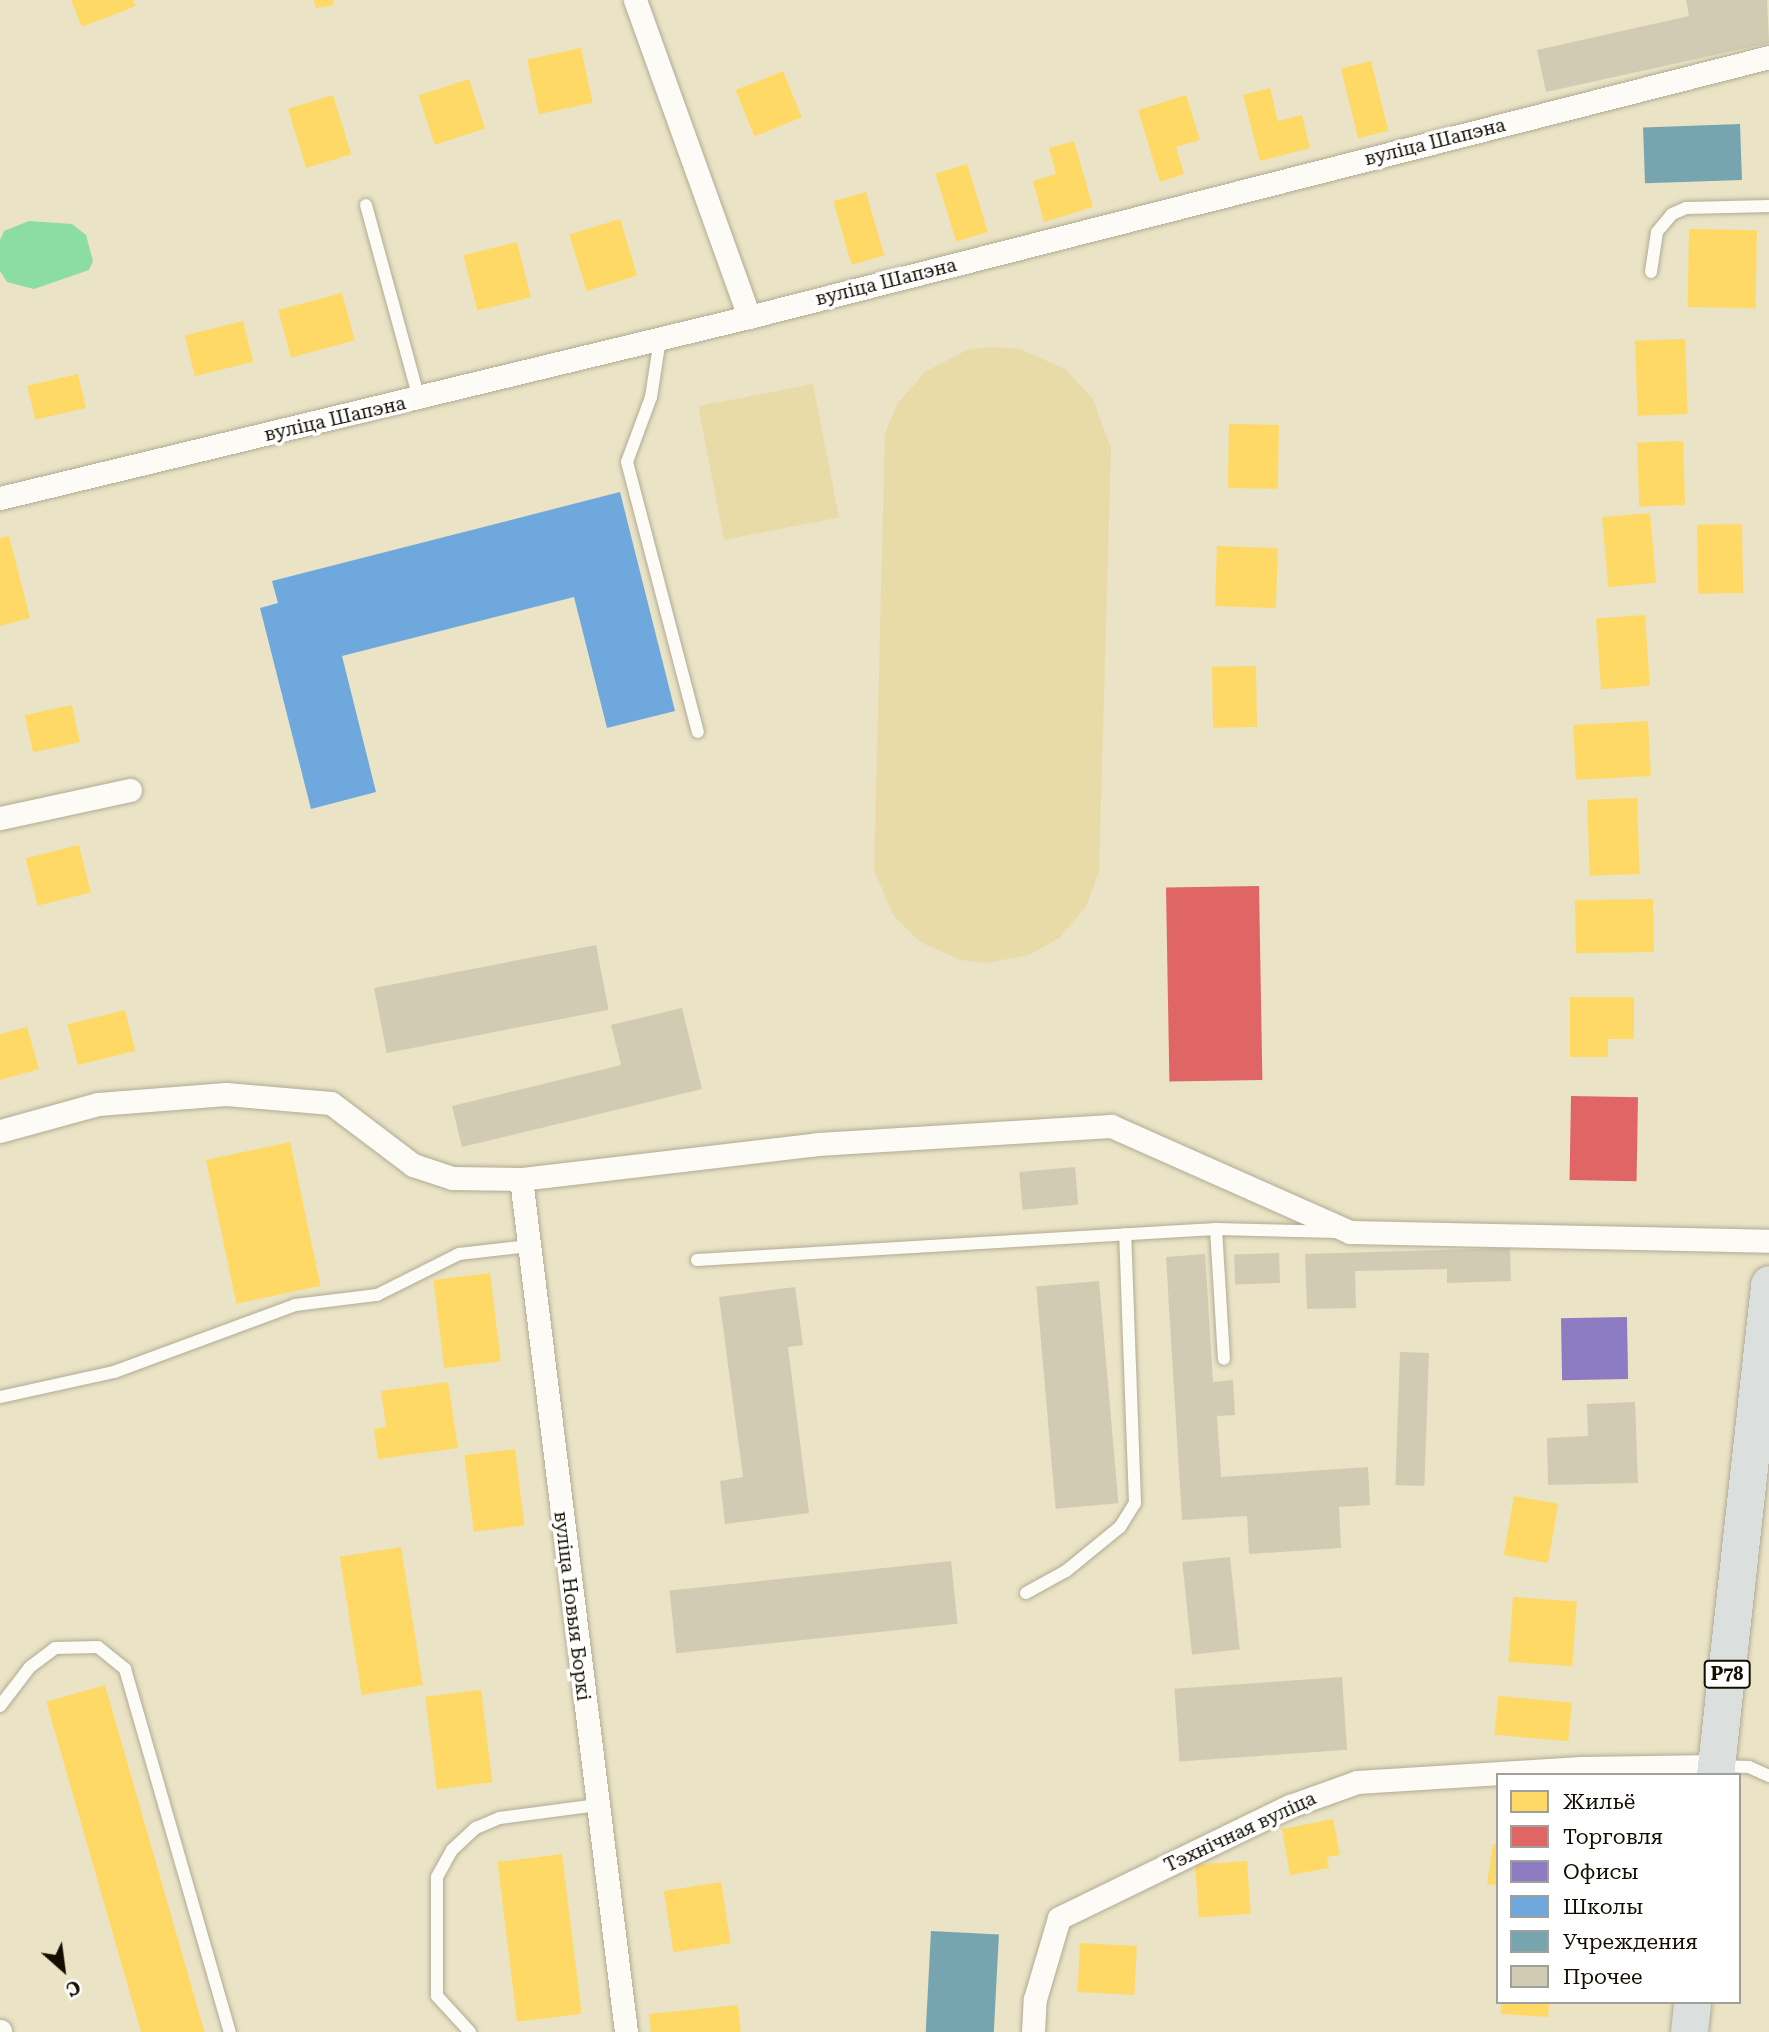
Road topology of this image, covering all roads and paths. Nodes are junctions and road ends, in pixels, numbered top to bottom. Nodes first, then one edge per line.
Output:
1 (635, 0) edge
2 (1769, 57) edge
3 (366, 205) dead end
4 (1769, 206) edge
5 (1651, 272) dead end
6 (749, 317) junction
7 (660, 339) junction
8 (419, 399) junction
9 (0, 498) edge
10 (698, 732) dead end
11 (130, 790) dead end
12 (0, 818) edge
13 (0, 1131) edge
14 (520, 1179) junction
15 (1216, 1229) junction
16 (1350, 1232) junction
17 (1125, 1234) junction
18 (1769, 1241) edge
19 (529, 1246) junction
20 (697, 1260) dead end
21 (1769, 1284) edge
22 (1224, 1359) dead end
23 (0, 1397) edge
24 (1026, 1593) dead end
25 (0, 1706) edge
26 (1716, 1770) edge
27 (1608, 1773) edge
28 (1496, 1776) edge
29 (1769, 1776) edge
30 (597, 1805) junction
31 (1692, 2004) edge
32 (229, 2032) edge
33 (470, 2032) edge
34 (626, 2032) edge
35 (1033, 2032) edge
36 (1689, 2032) edge

1 - 6 street
2 - 6 street, вуліца Шапэна
3 - 8 lane
4 - 5 lane
6 - 7 street, вуліца Шапэна
7 - 8 street, вуліца Шапэна
7 - 10 lane
8 - 9 street, вуліца Шапэна
11 - 12 street
13 - 14 street
14 - 16 street
14 - 19 street, вуліца Новыя Боркі
15 - 16 lane
15 - 17 lane
15 - 22 lane
16 - 18 street
17 - 20 lane
17 - 24 lane
19 - 23 lane
19 - 30 street, вуліца Новыя Боркі
21 - 26 main road, Р78
25 - 32 lane
26 - 27 street, Тэхнічная вуліца
26 - 29 lane
28 - 35 street, Тэхнічная вуліца
30 - 33 lane
30 - 34 street, вуліца Новыя Боркі
31 - 36 main road

